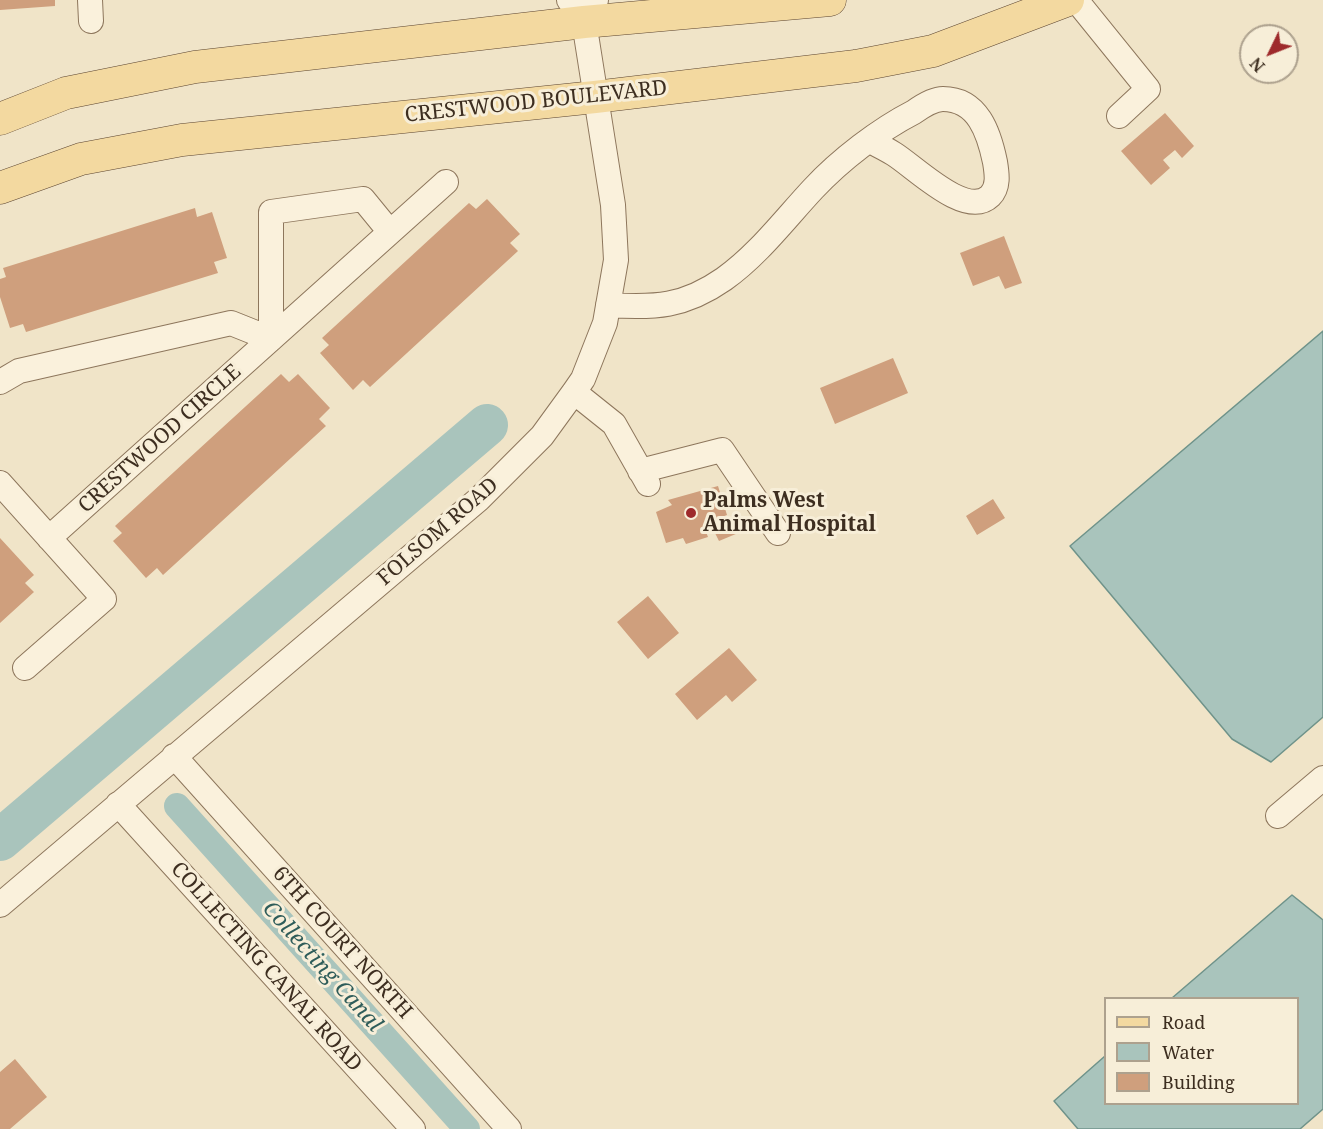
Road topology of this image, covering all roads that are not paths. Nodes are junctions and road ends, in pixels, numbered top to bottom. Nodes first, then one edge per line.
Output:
1 (830, 0) edge
2 (1068, 0) edge
3 (1076, 0) edge
4 (583, 7) edge
5 (595, 97) junction
6 (1119, 116) dead end
7 (0, 119) edge
8 (870, 141) junction
9 (446, 182) dead end
10 (0, 188) edge
11 (390, 232) junction
12 (608, 305) junction
13 (270, 339) junction
14 (0, 382) edge
15 (574, 392) junction
16 (0, 483) edge
17 (778, 533) dead end
18 (50, 538) junction
19 (24, 668) dead end
20 (174, 756) junction
21 (1323, 778) edge
22 (118, 804) junction
23 (1278, 816) dead end
24 (0, 904) edge
25 (413, 1129) edge
26 (509, 1129) edge

1 - 4 main road
2 - 5 main road, CRESTWOOD BOULEVARD
3 - 6 street
4 - 5 street, FOLSOM ROAD
4 - 7 main road
5 - 10 main road, CRESTWOOD BOULEVARD
5 - 12 street, FOLSOM ROAD
8 - 8 street
8 - 12 street
9 - 11 street, CRESTWOOD CIRCLE
11 - 13 street, CRESTWOOD CIRCLE
11 - 13 street
12 - 15 street, FOLSOM ROAD
13 - 14 street
13 - 18 street, CRESTWOOD CIRCLE
15 - 17 street
15 - 20 street, FOLSOM ROAD
16 - 18 street
18 - 19 street
20 - 22 street, FOLSOM ROAD
20 - 26 street, 6TH COURT NORTH
21 - 23 street
22 - 24 street, FOLSOM ROAD
22 - 25 street, COLLECTING CANAL ROAD

